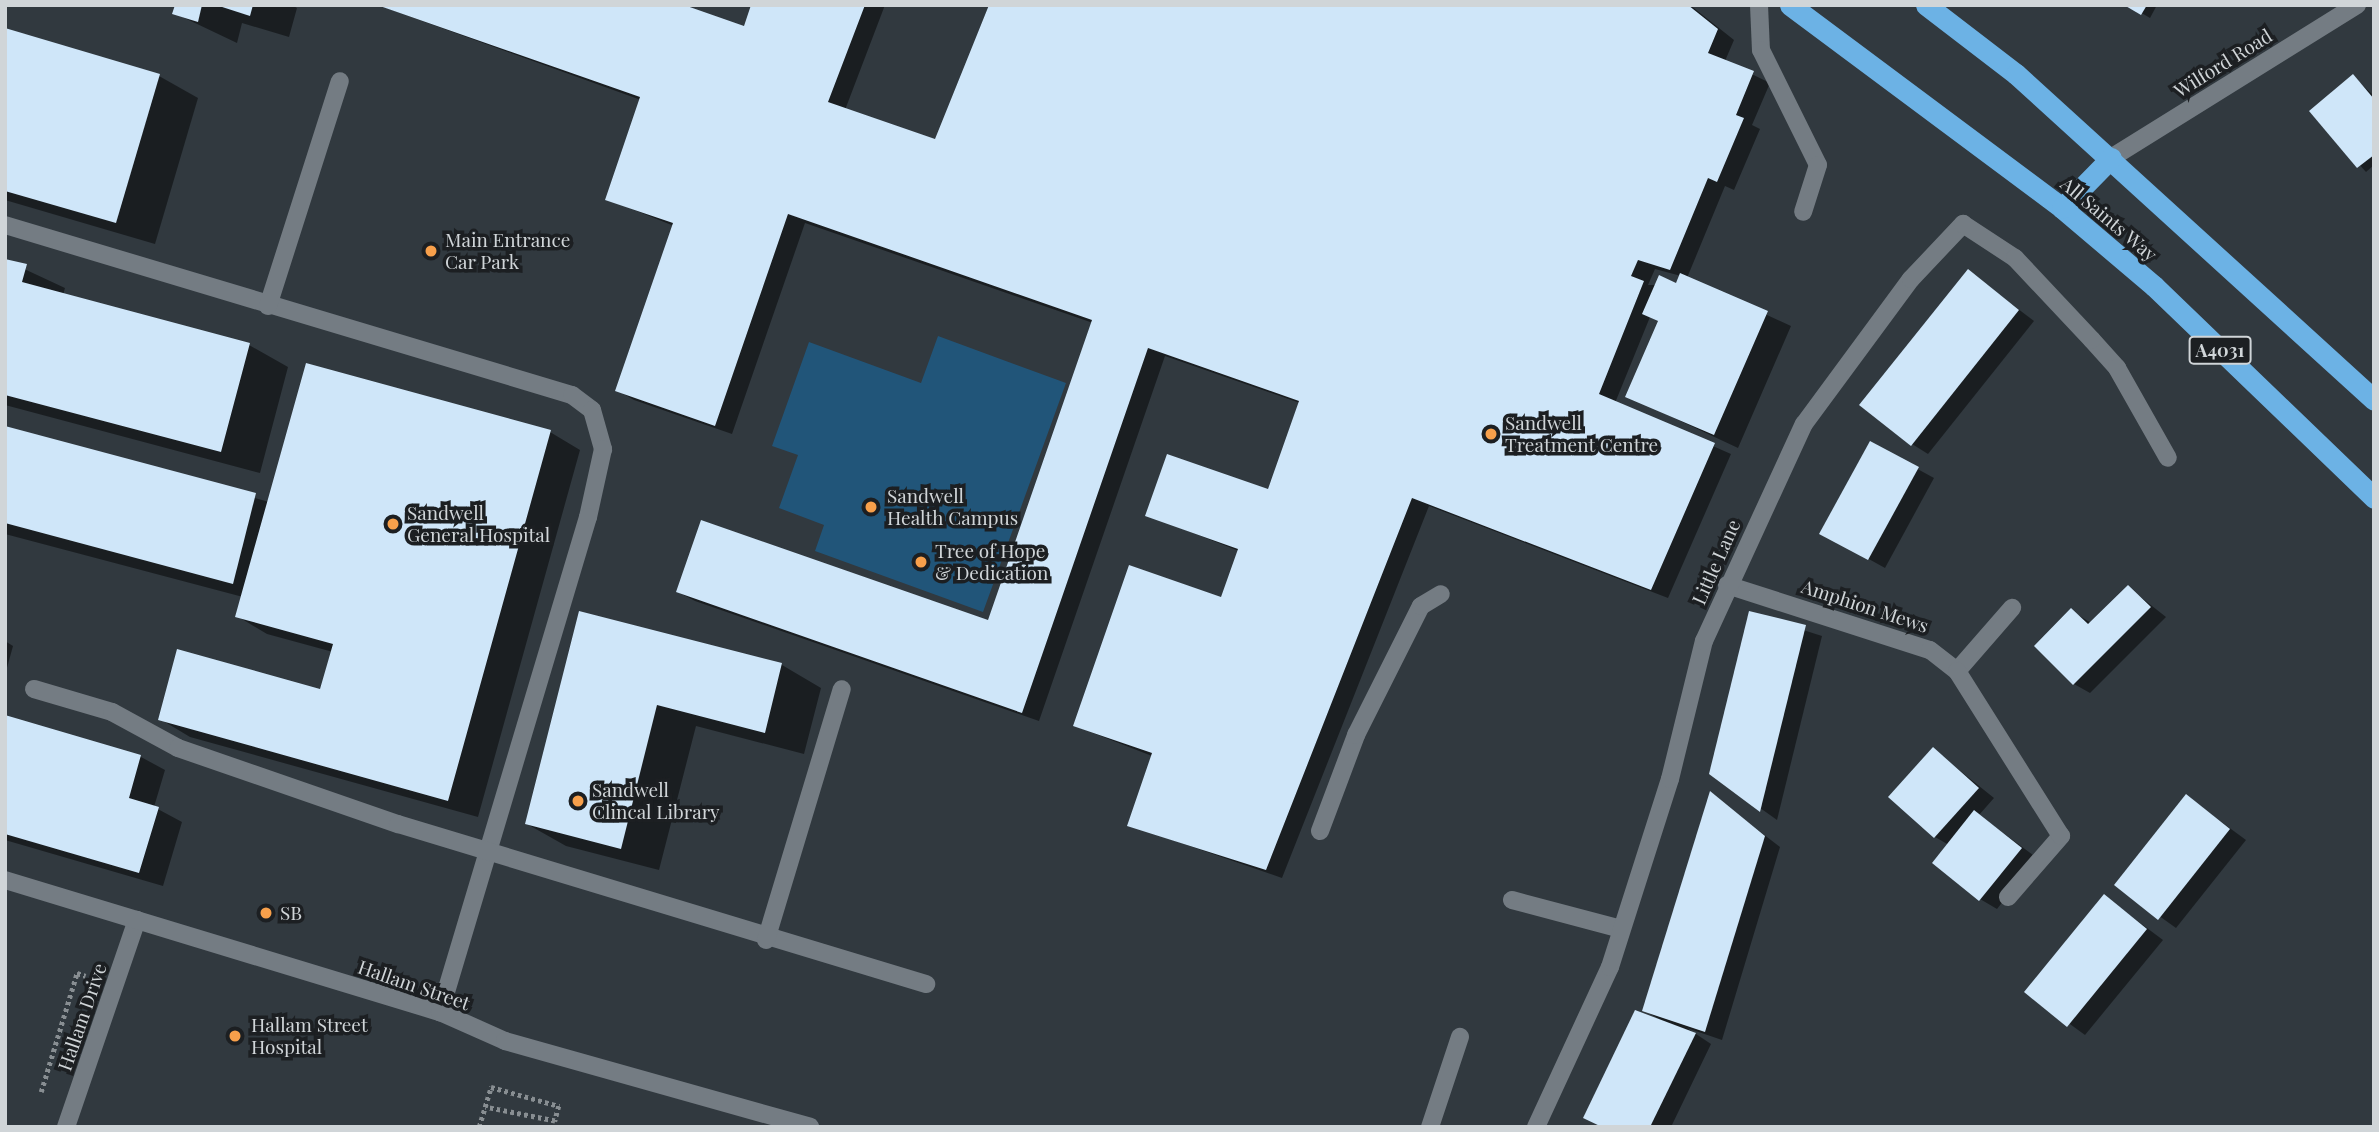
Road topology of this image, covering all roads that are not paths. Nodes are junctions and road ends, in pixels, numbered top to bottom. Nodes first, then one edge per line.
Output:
1 (1759, 5) edge
2 (1790, 5) edge
3 (1926, 5) edge
4 (2357, 5) edge
5 (340, 81) dead end
6 (2110, 158) junction
7 (2062, 208) junction
8 (1803, 212) dead end
9 (5, 225) edge
10 (268, 306) junction
11 (2374, 400) edge
12 (2168, 458) dead end
13 (2374, 498) edge
14 (1727, 586) junction
15 (1441, 594) dead end
16 (2012, 608) dead end
17 (1957, 671) junction
18 (34, 689) dead end
19 (842, 689) dead end
20 (1320, 831) dead end
21 (483, 852) junction
22 (5, 880) edge
23 (2008, 897) dead end
24 (1512, 900) dead end
25 (137, 920) junction
26 (1621, 929) junction
27 (766, 940) junction
28 (926, 984) dead end
29 (440, 1013) junction
30 (1460, 1037) dead end
31 (66, 1127) edge
32 (810, 1127) edge
33 (1430, 1127) edge
34 (1536, 1127) edge

1 - 8 street
2 - 7 highway, All Saints Way / A4031
3 - 6 highway
4 - 6 street, Wilford Road
5 - 10 street
6 - 7 highway
6 - 11 highway
7 - 13 highway, All Saints Way / A4031
9 - 10 street
10 - 21 street
12 - 14 street, Little Lane
14 - 17 street, Amphion Mews
14 - 26 street, Little Lane
15 - 20 street
16 - 17 street
17 - 23 street, Amphion Mews
18 - 21 street
19 - 27 street
21 - 27 street
21 - 29 street
22 - 25 street, Hallam Street
24 - 26 street
25 - 29 street, Hallam Street
25 - 31 street, Hallam Drive
26 - 34 street, Little Lane
27 - 28 street
29 - 32 street, Hallam Street
30 - 33 street

